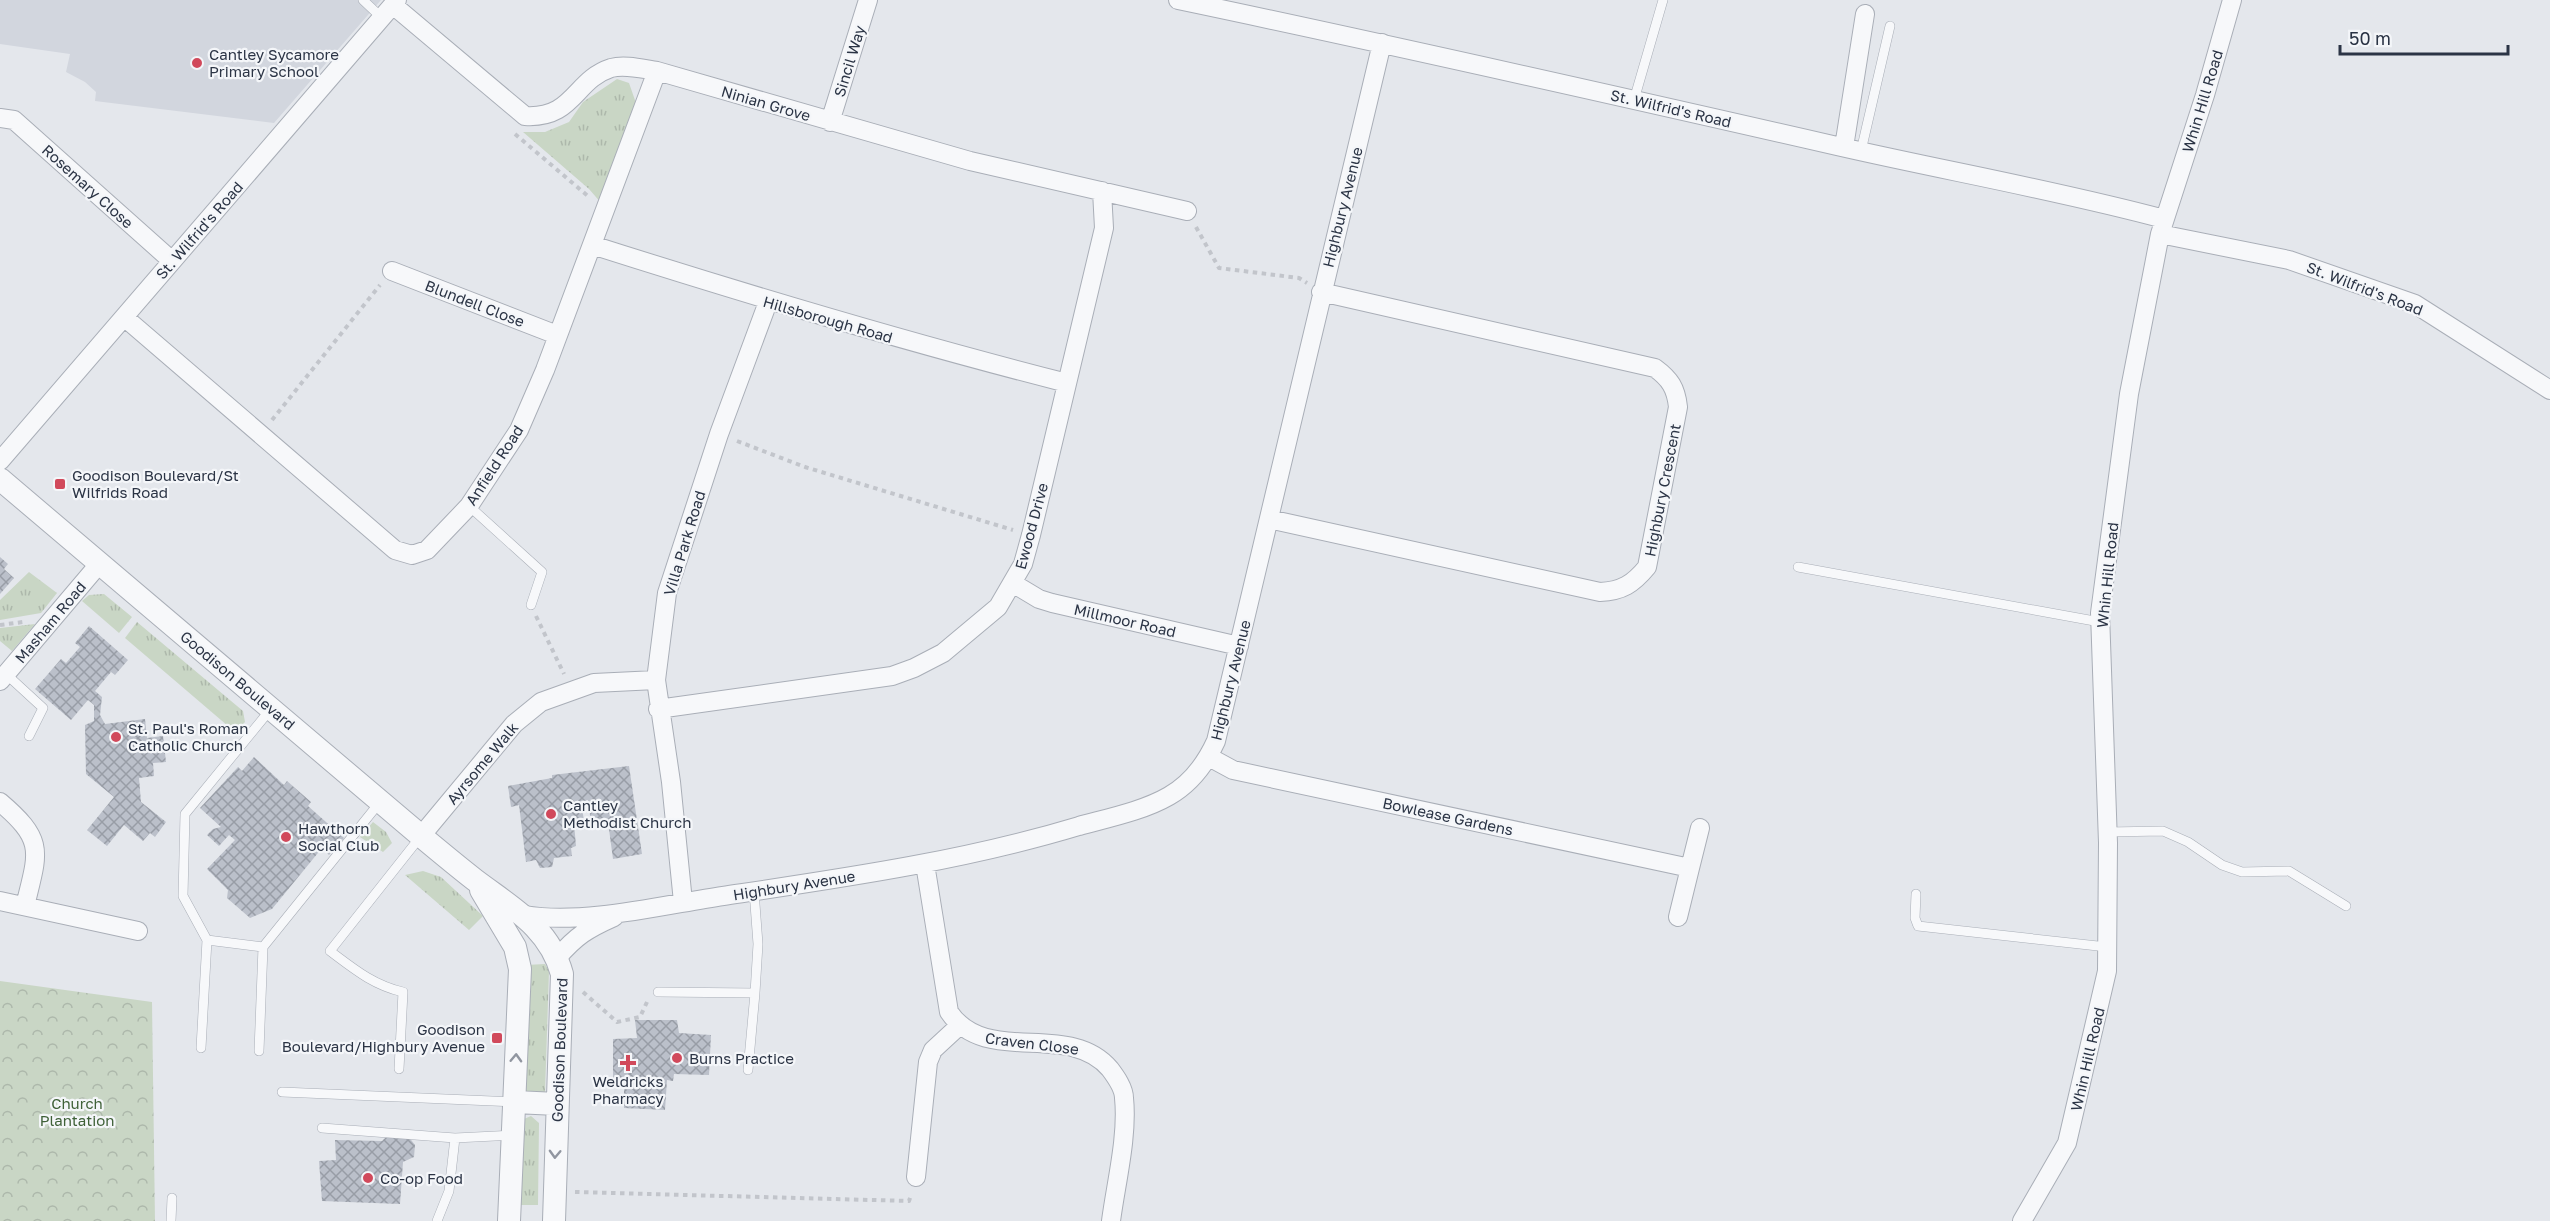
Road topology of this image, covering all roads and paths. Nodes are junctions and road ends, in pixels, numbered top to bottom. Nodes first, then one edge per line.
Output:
1 (363, 0) edge
2 (868, 0) edge
3 (1178, 0) edge
4 (1663, 0) edge
5 (2232, 0) edge
6 (391, 7) edge
7 (1865, 14) dead end
8 (1890, 26) dead end
9 (1382, 43) junction
10 (657, 71) junction
11 (1634, 100) junction
12 (525, 116) junction
13 (0, 118) edge
14 (830, 122) junction
15 (1852, 149) junction
16 (1102, 191) junction
17 (1187, 211) joint
18 (604, 215) junction
19 (2162, 226) junction
20 (592, 245) junction
21 (172, 261) junction
22 (392, 271) joint
23 (1321, 292) junction
24 (768, 302) junction
25 (124, 317) junction
26 (557, 335) junction
27 (1067, 383) junction
28 (2550, 390) edge
29 (719, 434) junction
30 (260, 435) junction
31 (0, 461) edge
32 (0, 479) edge
33 (469, 506) junction
34 (1269, 519) junction
35 (1031, 535) junction
36 (100, 563) junction
37 (1798, 567) dead end
38 (1014, 584) junction
39 (531, 605) joint
40 (2100, 621) junction
41 (1239, 646) junction
42 (3, 677) edge
43 (656, 680) junction
44 (572, 691) junction
45 (272, 708) junction
46 (658, 709) junction
47 (29, 736) dead end
48 (1209, 757) junction
49 (0, 802) edge
50 (381, 802) junction
51 (1700, 828) dead end
52 (2108, 832) junction
53 (421, 836) junction
54 (925, 864) junction
55 (1690, 868) junction
56 (476, 881) junction
57 (754, 891) junction
58 (1917, 894) dead end
59 (0, 901) edge
60 (683, 902) junction
61 (25, 906) junction
62 (2346, 906) dead end
63 (627, 912) junction
64 (524, 915) junction
65 (1678, 917) dead end
66 (138, 931) dead end
67 (207, 940) junction
68 (263, 947) junction
69 (2107, 947) junction
70 (560, 966) junction
71 (658, 992) dead end
72 (755, 993) junction
73 (647, 1002) dead end
74 (959, 1026) junction
75 (201, 1048) dead end
76 (259, 1051) dead end
77 (399, 1069) dead end
78 (748, 1070) dead end
79 (282, 1092) dead end
80 (515, 1102) junction
81 (557, 1104) junction
82 (322, 1128) dead end
83 (514, 1136) junction
84 (455, 1138) junction
85 (916, 1177) joint
86 (554, 1192) junction
87 (172, 1198) dead end
88 (171, 1221) edge
89 (437, 1221) edge
90 (509, 1221) edge
91 (554, 1221) edge
92 (1111, 1221) edge
93 (2022, 1221) edge

1 - 6 lane
2 - 14 street, Sincil Way
3 - 9 street, St. Wilfrid's Road
4 - 11 lane
5 - 19 street, Whin Hill Road
6 - 12 street
6 - 21 street, St. Wilfrid's Road
7 - 15 street
8 - 15 lane
9 - 11 street, St. Wilfrid's Road
9 - 23 street, Highbury Avenue
10 - 12 street, Ninian Grove
10 - 14 street, Ninian Grove
10 - 18 street, Anfield Road
11 - 15 street, St. Wilfrid's Road
12 - 18 path
13 - 21 street, Rosemary Close
14 - 16 street, Ninian Grove
15 - 19 street, St. Wilfrid's Road
16 - 17 street, Ninian Grove
16 - 27 street, Ewood Drive
17 - 23 path
18 - 20 street, Anfield Road
19 - 28 street, St. Wilfrid's Road
19 - 40 street, Whin Hill Road
20 - 24 street, Hillsborough Road
20 - 26 street, Anfield Road
21 - 25 street, St. Wilfrid's Road
22 - 26 street, Blundell Close
22 - 30 path
23 - 34 street, Highbury Avenue
23 - 34 street, Highbury Crescent
24 - 27 street, Hillsborough Road
24 - 29 street, Villa Park Road
25 - 30 street, Anfield Road
25 - 31 street, St. Wilfrid's Road
26 - 33 street, Anfield Road
27 - 35 street, Ewood Drive
29 - 35 path
29 - 43 street, Villa Park Road
30 - 33 street, Anfield Road
32 - 36 street, Goodison Boulevard
33 - 39 lane
34 - 41 street, Highbury Avenue
35 - 38 street, Ewood Drive
36 - 42 street, Masham Road
36 - 45 street, Goodison Boulevard
37 - 40 lane
38 - 41 street, Millmoor Road
38 - 46 street, Ewood Drive
39 - 44 path
40 - 52 street, Whin Hill Road
41 - 48 street, Highbury Avenue
42 - 47 lane
43 - 44 street, Ayrsome Walk
43 - 46 street, Villa Park Road
44 - 53 street, Ayrsome Walk
45 - 50 street, Goodison Boulevard
45 - 67 lane
46 - 60 street, Villa Park Road
48 - 54 street, Highbury Avenue
48 - 55 street, Bowlease Gardens
49 - 61 street
50 - 53 street, Goodison Boulevard
50 - 68 lane
51 - 55 street
52 - 62 lane
52 - 69 street, Whin Hill Road
53 - 56 street, Goodison Boulevard
53 - 77 lane
54 - 57 street, Highbury Avenue
54 - 74 street
55 - 65 street
56 - 64 street, Goodison Boulevard
80 -> 56 street, Goodison Boulevard
57 - 60 street, Highbury Avenue
57 - 72 lane
58 - 69 lane
59 - 61 street
60 - 63 street, Highbury Avenue
61 - 66 street
63 - 64 street
63 - 70 street
64 - 70 street, Goodison Boulevard
67 - 68 lane
67 - 75 lane
68 - 76 lane
69 - 93 street, Whin Hill Road
70 - 73 path
70 - 81 street, Goodison Boulevard
71 - 72 lane
72 - 78 lane
74 - 85 street
74 - 92 street, Craven Close
79 - 80 lane
80 - 81 street
80 - 83 street, Goodison Boulevard
81 -> 86 street, Goodison Boulevard
82 - 84 lane
83 - 84 lane
83 - 90 street, Goodison Boulevard
84 - 89 lane
85 - 86 path
86 - 91 street, Goodison Boulevard
87 - 88 lane

